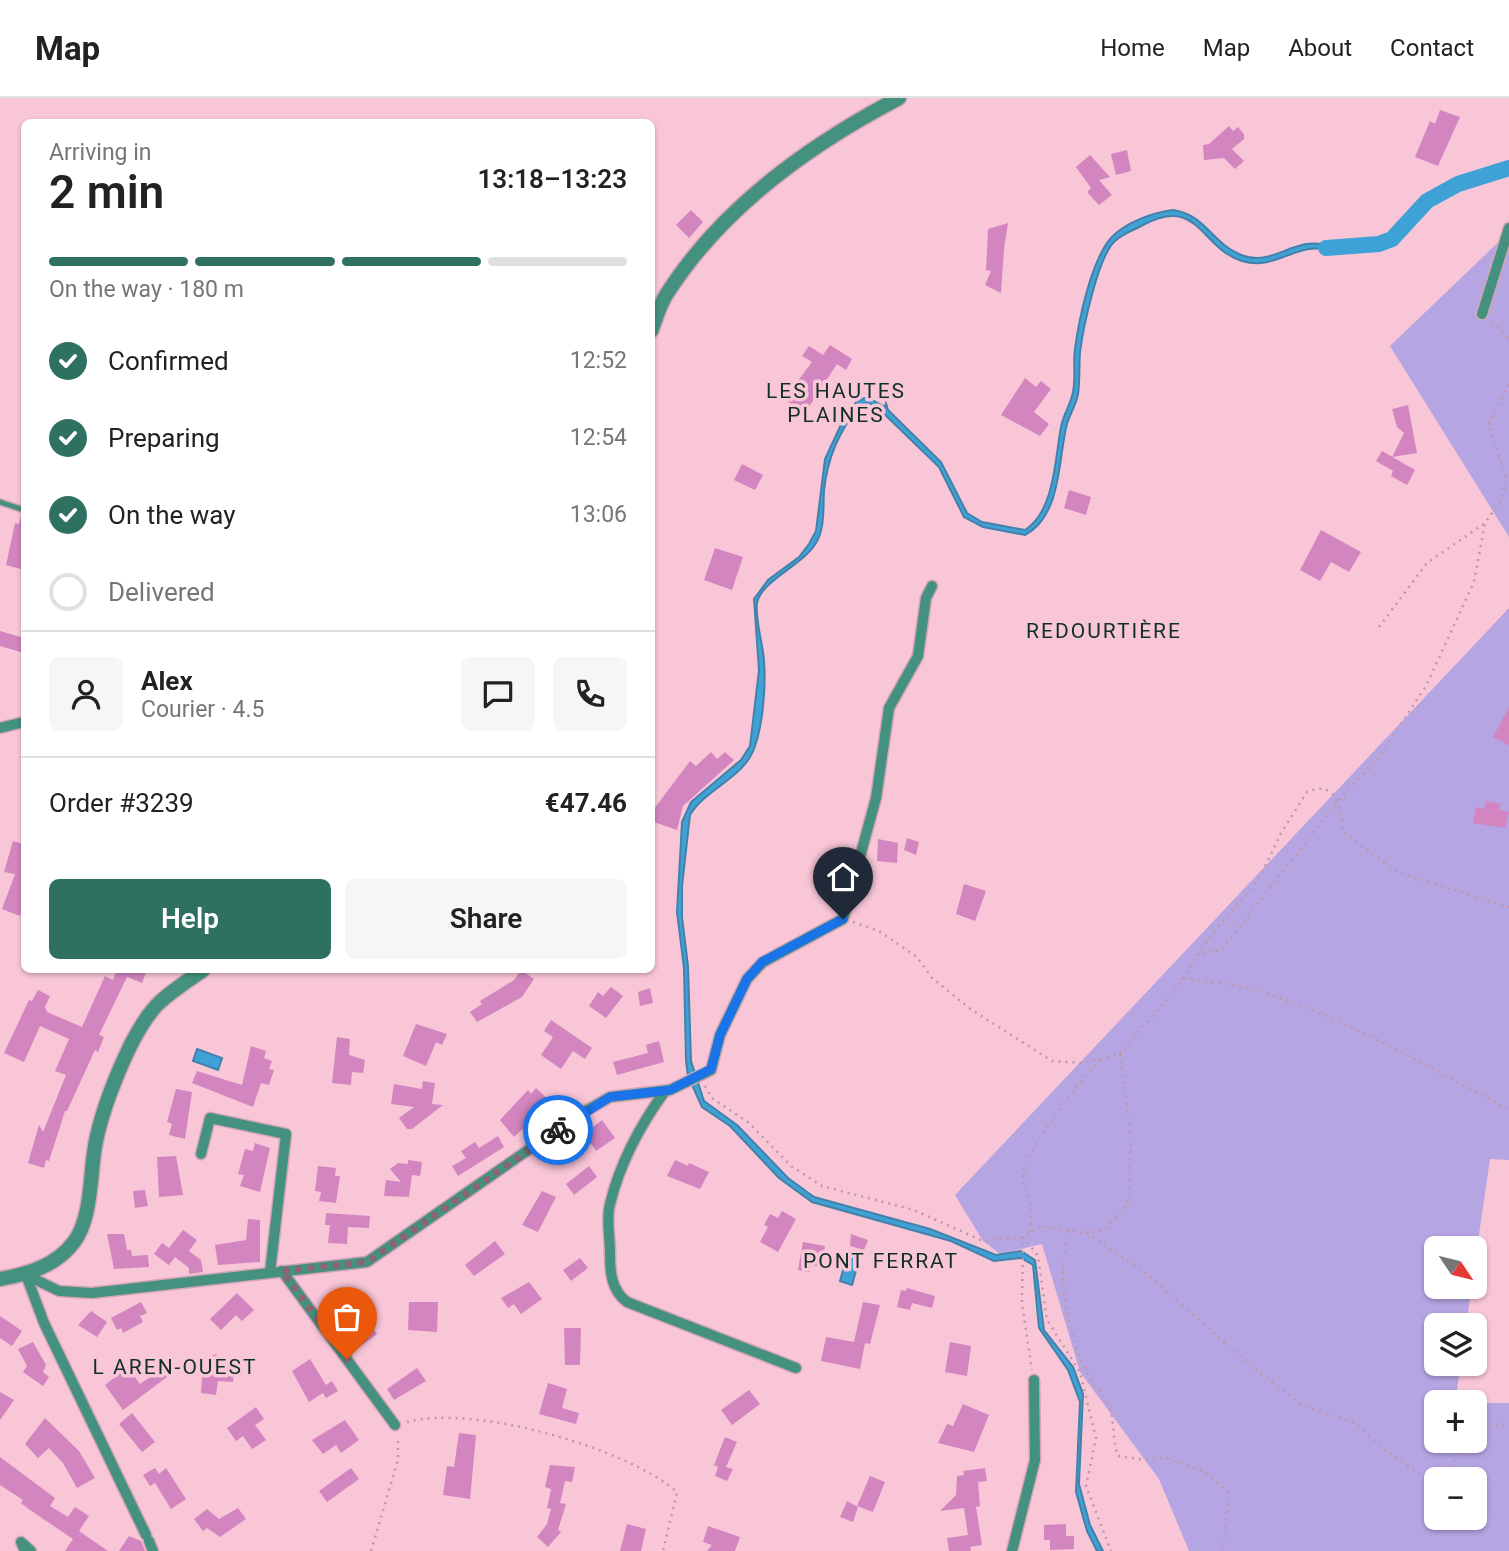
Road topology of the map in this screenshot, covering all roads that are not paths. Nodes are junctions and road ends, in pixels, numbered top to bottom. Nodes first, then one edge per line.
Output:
1 (899, 98) edge
2 (1509, 228) edge
3 (1482, 314) road end
4 (655, 321) edge
5 (0, 502) edge
6 (21, 509) edge
7 (932, 586) dead end
8 (21, 723) edge
9 (0, 728) edge
10 (193, 973) edge
11 (665, 1091) junction
12 (201, 1154) dead end
13 (282, 1271) junction
14 (270, 1272) junction
15 (26, 1275) junction
16 (0, 1279) edge
17 (796, 1368) dead end
18 (1034, 1380) road end
19 (395, 1425) road end
20 (149, 1542) edge
21 (25, 1551) edge
22 (31, 1551) edge
23 (1012, 1551) edge

1 - 4 street
2 - 3 street
5 - 6 lane
7 - 11 street
8 - 9 street
10 - 15 street
11 - 13 street
11 - 17 street
12 - 14 street
13 - 14 street
13 - 19 street
14 - 15 street
15 - 16 street
15 - 20 street
18 - 23 street
21 - 22 street

